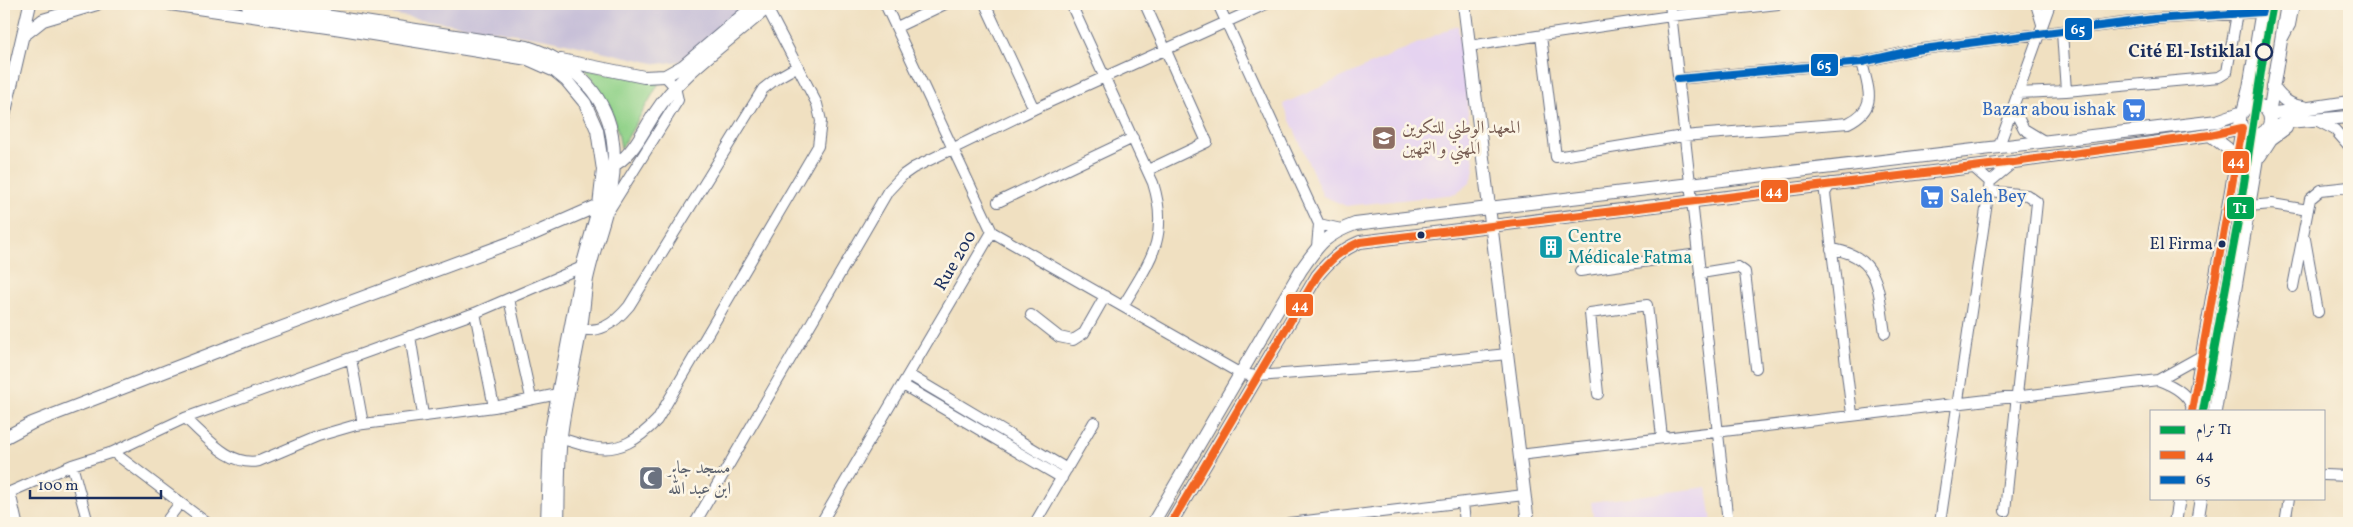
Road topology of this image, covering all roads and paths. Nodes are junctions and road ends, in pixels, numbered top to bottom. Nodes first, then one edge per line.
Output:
1 (30, 4) edge
2 (97, 4) edge
3 (170, 4) edge
4 (247, 4) edge
5 (885, 4) edge
6 (945, 4) edge
7 (985, 4) edge
8 (1071, 4) edge
9 (1145, 4) edge
10 (1218, 4) edge
11 (1266, 4) edge
12 (1464, 4) edge
13 (1670, 4) edge
14 (1778, 4) edge
15 (2036, 4) edge
16 (2050, 4) edge
17 (2287, 4) edge
18 (2294, 4) edge
19 (765, 5) edge
20 (2262, 8) edge
21 (2238, 13) junction
22 (1671, 16) junction
23 (1226, 22) junction
24 (2042, 24) junction
25 (896, 27) junction
26 (2062, 32) junction
27 (2038, 34) junction
28 (24, 35) junction
29 (1541, 36) junction
30 (2281, 41) junction
31 (1469, 46) junction
32 (1166, 50) junction
33 (556, 59) junction
34 (1862, 62) junction
35 (798, 66) junction
36 (665, 76) junction
37 (1106, 78) junction
38 (1678, 78) junction
39 (675, 87) junction
40 (2274, 87) junction
41 (2249, 88) junction
42 (2066, 91) junction
43 (2017, 94) junction
44 (2347, 102) edge
45 (2013, 108) junction
46 (1034, 109) junction
47 (2243, 112) junction
48 (2269, 114) junction
49 (4, 116) edge
50 (2308, 116) junction
51 (2349, 119) edge
52 (2217, 121) junction
53 (2242, 128) junction
54 (2264, 132) junction
55 (2210, 135) junction
56 (1683, 136) junction
57 (1133, 138) junction
58 (2044, 141) junction
59 (1999, 146) junction
60 (2349, 146) edge
61 (954, 148) junction
62 (2014, 162) junction
63 (2238, 162) junction
64 (2257, 163) junction
65 (616, 165) junction
66 (1972, 166) junction
67 (603, 170) junction
68 (1148, 170) junction
69 (1690, 184) junction
70 (1990, 187) junction
71 (2349, 187) edge
72 (1828, 188) junction
73 (1691, 201) junction
74 (998, 202) dead end
75 (2249, 206) junction
76 (1489, 207) junction
77 (603, 210) junction
78 (2308, 210) junction
79 (1319, 224) junction
80 (1492, 225) junction
81 (1341, 229) junction
82 (992, 232) junction
83 (2304, 232) junction
84 (1317, 247) junction
85 (1831, 250) junction
86 (1698, 254) junction
87 (582, 267) junction
88 (1580, 271) dead end
89 (1701, 273) junction
90 (2294, 287) dead end
91 (1105, 296) junction
92 (510, 299) junction
93 (1123, 306) junction
94 (2318, 312) dead end
95 (475, 313) junction
96 (1032, 315) dead end
97 (575, 329) junction
98 (1885, 333) dead end
99 (410, 336) junction
100 (1507, 354) junction
101 (2203, 355) junction
102 (351, 359) junction
103 (1756, 368) dead end
104 (1241, 374) junction
105 (909, 375) junction
106 (1257, 376) junction
107 (2158, 380) junction
108 (903, 385) junction
109 (558, 394) junction
110 (1598, 394) dead end
111 (2016, 397) junction
112 (531, 398) junction
113 (1956, 403) junction
114 (494, 406) junction
115 (2192, 410) edge
116 (2215, 410) edge
117 (1852, 414) junction
118 (423, 415) junction
119 (186, 418) junction
120 (1094, 422) dead end
121 (363, 424) junction
122 (1718, 430) junction
123 (555, 437) junction
124 (1662, 437) junction
125 (4, 438) edge
126 (113, 452) junction
127 (1519, 455) junction
128 (72, 465) junction
129 (1064, 473) junction
130 (2326, 476) edge
131 (2349, 476) edge
132 (7, 494) edge
133 (1524, 495) junction
134 (2179, 500) edge
135 (2201, 500) edge
136 (2289, 500) edge
137 (180, 503) junction
138 (1463, 503) junction
139 (2005, 510) dead end
140 (1319, 522) edge
141 (17, 523) edge
142 (88, 523) edge
143 (165, 523) edge
144 (207, 523) edge
145 (547, 523) edge
146 (558, 523) edge
147 (695, 523) edge
148 (821, 523) edge
149 (1035, 523) edge
150 (1153, 523) edge
151 (1170, 523) edge
152 (1289, 523) edge
153 (1465, 523) edge
154 (1528, 523) edge
155 (1728, 523) edge
156 (1940, 523) edge
157 (2175, 523) edge
158 (2197, 523) edge
159 (2285, 523) edge

1 - 28 main road
2 - 28 main road
3 - 67 main road
4 - 33 main road
5 - 25 street, Rue 200
6 - 25 street
7 - 46 street
8 - 37 street
9 - 32 street
10 - 23 street
11 - 23 street
12 - 31 main road
13 - 22 street
14 - 22 street
15 - 24 street
16 - 24 street
17 - 30 main road
18 - 30 street
19 - 35 street
19 - 36 main road
19 - 39 main road
20 - 21 street
20 - 41 main road
21 - 26 street
21 - 42 street
22 - 29 street
22 - 38 street
23 - 32 street
23 - 79 street
24 - 27 street
25 - 61 street, Rue 200
26 - 27 street
26 - 42 street
27 - 34 street
27 - 43 street
28 - 49 main road
29 - 31 street
29 - 56 street
30 - 40 main road
31 - 76 main road
32 - 37 street
32 - 68 street
33 - 36 main road
33 - 65 main road
34 - 38 street
34 - 56 street
35 - 97 street
35 - 123 street
36 - 39 street
37 - 46 street
37 - 57 street
38 - 56 street
39 - 65 main road
39 - 77 street
40 - 48 main road
40 - 50 main road
41 - 47 main road
41 - 52 main road
42 - 43 street
43 - 45 street
44 - 50 main road
44 - 51 street
45 - 58 street
45 - 59 street
46 - 61 street
47 - 48 main road
47 - 52 main road
47 - 53 main road
48 - 50 main road
48 - 54 main road
50 - 51 main road
50 - 54 main road
50 - 60 street
50 - 64 main road
52 - 58 main road
53 - 54 main road
53 - 55 main road
53 - 63 main road
54 - 64 main road
55 - 62 main road
55 - 63 main road
56 - 69 street
57 - 68 street
57 - 74 street
58 - 59 main road
59 - 69 main road
61 - 82 street, Rue 200
61 - 147 street
62 - 66 main road
62 - 70 street
63 - 101 main road
64 - 75 main road
65 - 67 main road
65 - 77 main road
66 - 70 street
66 - 72 main road
67 - 77 main road
68 - 93 street
69 - 73 street
69 - 76 main road
70 - 111 street
70 - 113 street
71 - 78 street
72 - 73 main road
72 - 85 street
73 - 80 main road
73 - 86 street
75 - 78 street
75 - 116 main road
76 - 80 main road
76 - 81 main road
77 - 87 main road
77 - 97 main road
77 - 125 main road
78 - 83 street
79 - 81 street
79 - 84 street
80 - 100 main road
80 - 106 main road
81 - 84 main road
82 - 91 street
82 - 105 street, Rue 200
83 - 90 street
83 - 94 street
84 - 104 main road
85 - 98 street
85 - 117 street
86 - 88 street
86 - 89 street
87 - 92 street
87 - 97 main road
89 - 103 street
89 - 122 street
91 - 93 street
91 - 96 street
92 - 95 street
92 - 112 street
93 - 104 street
95 - 99 street
95 - 114 street
97 - 109 main road
97 - 123 main road
99 - 102 street
99 - 118 street
100 - 106 street
100 - 127 main road
101 - 107 street
101 - 115 main road
102 - 119 street
102 - 121 street
104 - 106 street
104 - 150 main road
105 - 108 street, Rue 200
105 - 129 street
106 - 151 main road
107 - 111 street
107 - 115 street
108 - 129 street
108 - 148 street, Rue 200
109 - 112 street
109 - 123 main road
110 - 124 street
111 - 113 street
111 - 139 street
112 - 114 street
113 - 117 street
113 - 156 street
114 - 118 street
117 - 122 street
118 - 121 street
119 - 121 street
119 - 126 street
120 - 129 street
122 - 124 street
122 - 155 street
123 - 145 main road
123 - 146 main road
124 - 127 street
126 - 128 street
126 - 137 street
127 - 133 main road
128 - 132 street
128 - 142 street
129 - 149 street
130 - 131 street
132 - 141 street
133 - 138 street
133 - 154 main road
134 - 157 main road
135 - 158 main road
136 - 159 street
137 - 143 street
137 - 144 street
138 - 140 street
138 - 153 street
140 - 152 street

